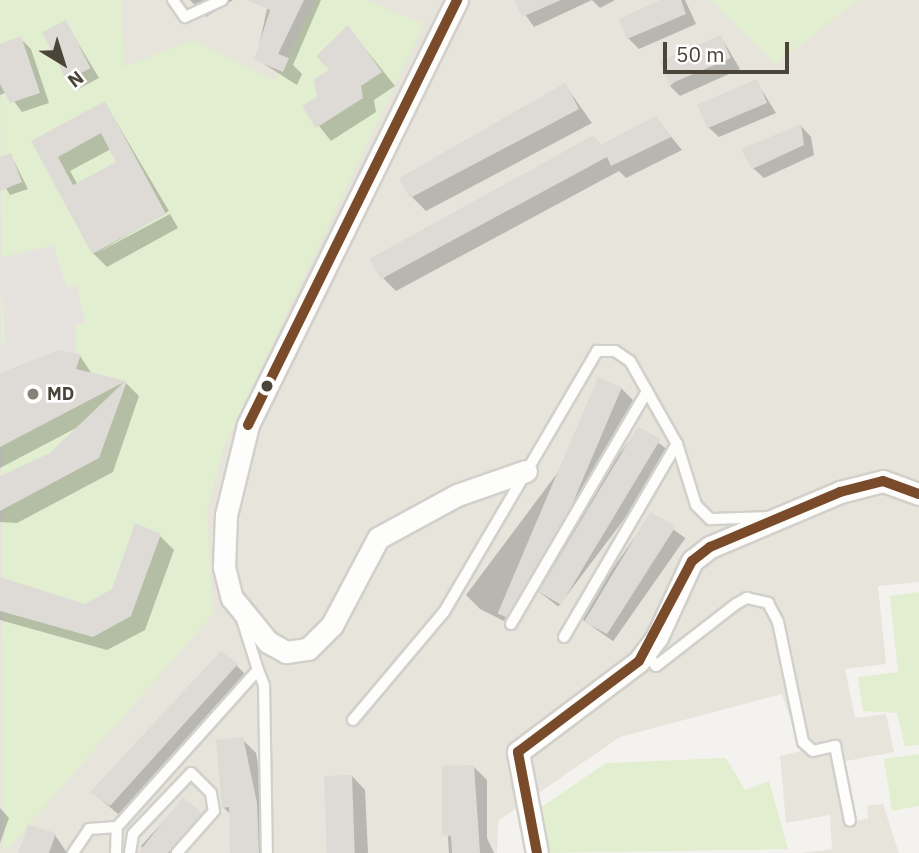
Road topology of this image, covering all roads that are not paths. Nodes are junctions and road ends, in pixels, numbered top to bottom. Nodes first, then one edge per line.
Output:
1 (173, 0) edge
2 (222, 0) edge
3 (457, 0) edge
4 (647, 391) junction
5 (677, 444) junction
6 (526, 471) junction
7 (919, 494) edge
8 (776, 518) junction
9 (240, 612) junction
10 (511, 624) dead end
11 (565, 637) dead end
12 (646, 653) junction
13 (258, 670) junction
14 (353, 720) dead end
15 (850, 821) dead end
16 (117, 827) junction
17 (73, 853) edge
18 (116, 853) edge
19 (130, 853) edge
20 (177, 853) edge
21 (267, 853) edge
22 (537, 853) edge

1 - 2 lane
3 - 9 street
4 - 5 lane
4 - 6 lane
4 - 10 lane
5 - 8 lane
5 - 11 lane
6 - 9 street
6 - 14 lane
7 - 8 street
8 - 12 street
9 - 13 lane
12 - 15 lane
12 - 22 street
13 - 16 lane
13 - 21 lane
16 - 17 lane
16 - 18 lane
19 - 20 lane

